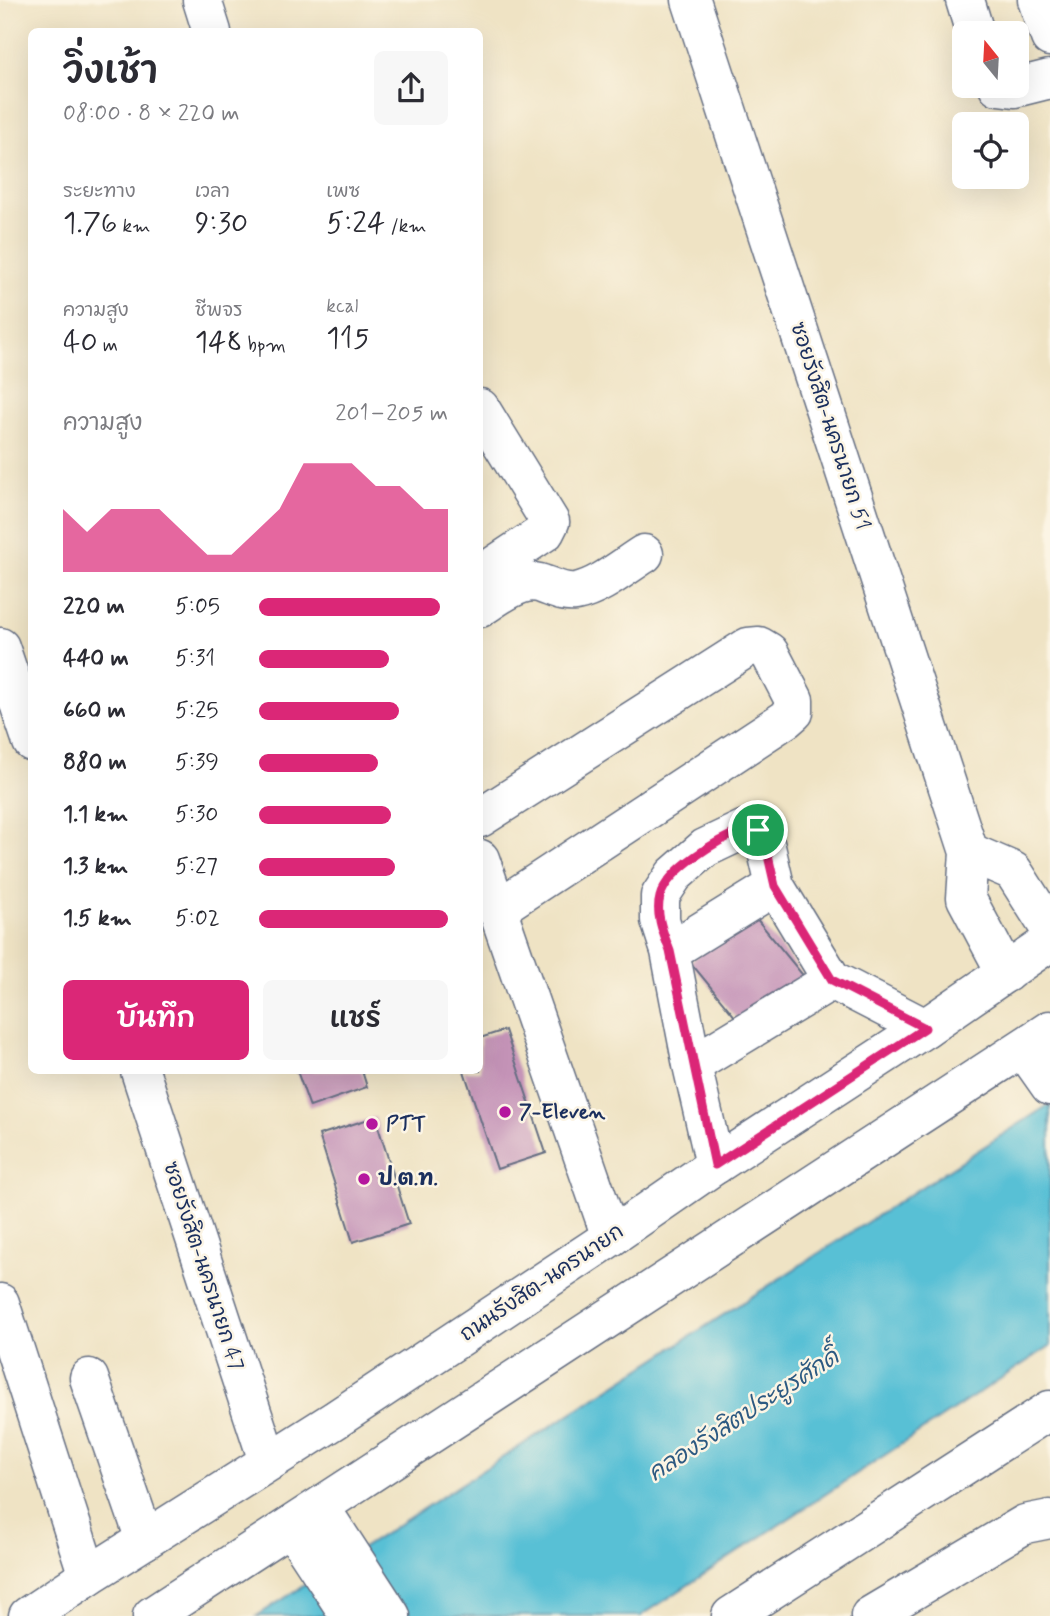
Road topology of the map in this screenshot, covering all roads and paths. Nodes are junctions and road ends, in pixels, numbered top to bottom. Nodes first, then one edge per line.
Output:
1 (202, 0) edge
2 (691, 0) edge
3 (965, 0) edge
4 (1037, 0) edge
5 (971, 21) edge
6 (211, 28) edge
7 (1050, 37) edge
8 (1050, 79) edge
9 (1029, 85) edge
10 (483, 413) edge
11 (644, 554) dead end
12 (483, 573) edge
13 (483, 606) edge
14 (0, 647) edge
15 (28, 730) edge
16 (483, 816) edge
17 (969, 852) junction
18 (483, 869) edge
19 (775, 886) junction
20 (496, 910) junction
21 (1050, 929) edge
22 (1050, 942) edge
23 (670, 951) junction
24 (1006, 973) junction
25 (832, 980) junction
26 (925, 1028) junction
27 (1037, 1040) edge
28 (692, 1065) junction
29 (141, 1074) edge
30 (1049, 1084) edge
31 (715, 1165) junction
32 (611, 1237) junction
33 (0, 1303) edge
34 (89, 1378) dead end
35 (1050, 1410) edge
36 (268, 1461) junction
37 (1050, 1519) edge
38 (315, 1530) junction
39 (145, 1540) junction
40 (88, 1576) junction
41 (877, 1614) edge
42 (29, 1616) edge
43 (152, 1616) edge
44 (350, 1616) edge
45 (391, 1616) edge
46 (731, 1616) edge

1 - 6 street
2 - 17 street, ซอยรังสิต-นครนายก 51
3 - 5 street
4 - 7 street
8 - 9 street
10 - 12 street
11 - 13 street
14 - 15 street
16 - 20 street
17 - 21 street
17 - 24 street, ซอยรังสิต-นครนายก 51
18 - 20 street
19 - 23 street
19 - 23 street
19 - 25 street
20 - 32 street
22 - 24 street, ถนนรังสิต-นครนายก
23 - 28 street
24 - 26 street, ถนนรังสิต-นครนายก
25 - 26 street
25 - 28 street
26 - 31 street, ถนนรังสิต-นครนายก
27 - 30 street
27 - 38 street
28 - 31 street
29 - 36 street, ซอยรังสิต-นครนายก 47
31 - 32 street, ถนนรังสิต-นครนายก
32 - 36 street, ถนนรังสิต-นครนายก
33 - 40 street
34 - 39 street
35 - 46 street
36 - 39 street, ถนนรังสิต-นครนายก
37 - 41 street
38 - 43 street
38 - 44 street
38 - 45 street
39 - 40 street, ถนนรังสิต-นครนายก
40 - 42 street, ถนนรังสิต-นครนายก

